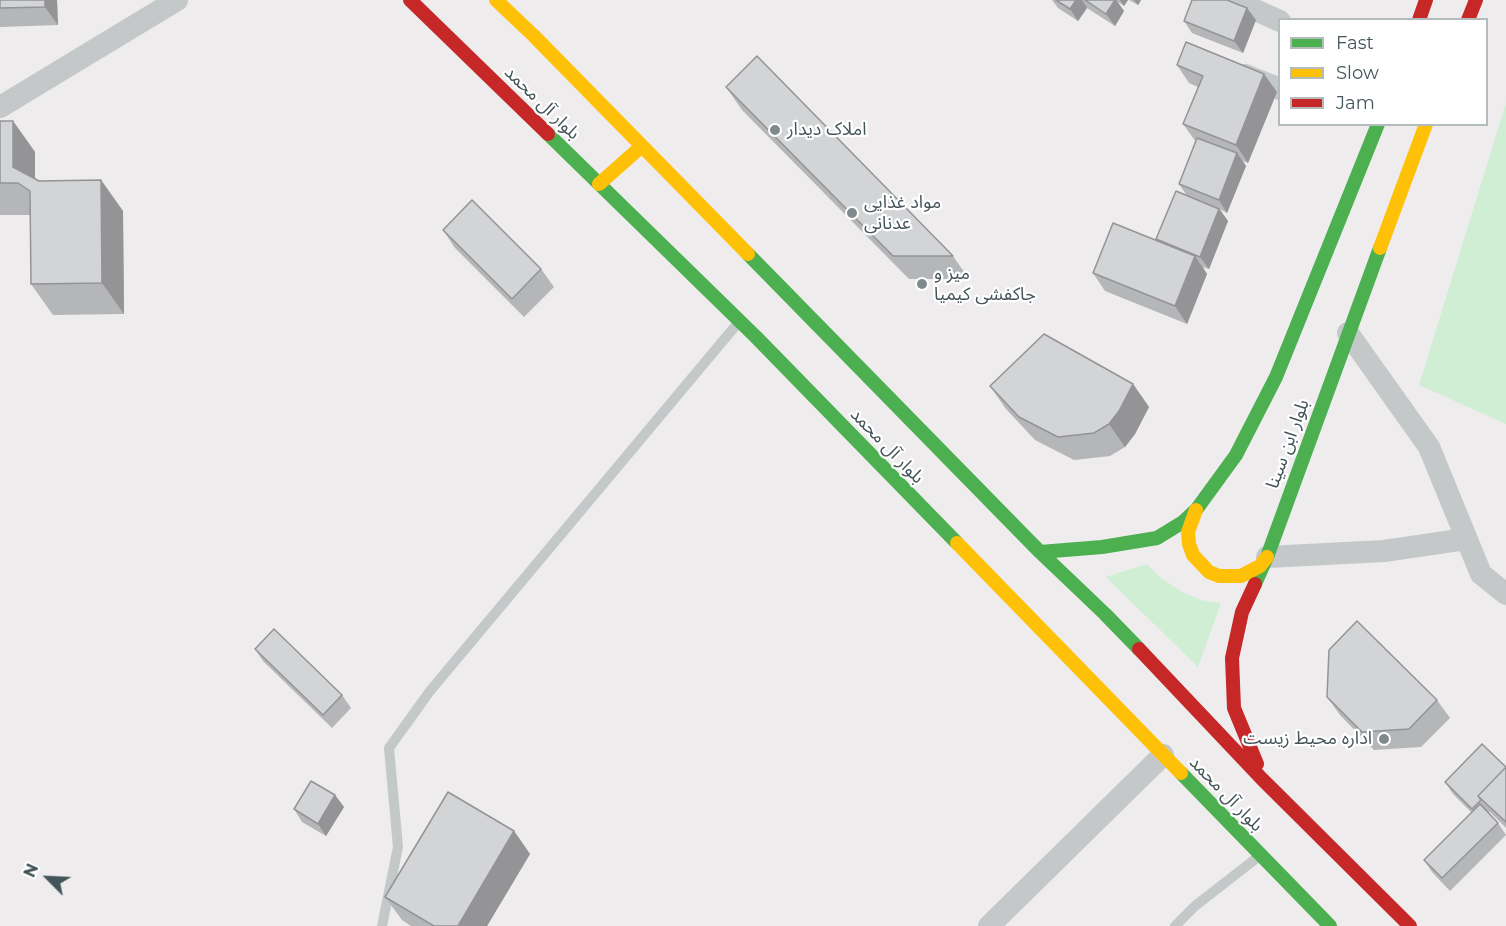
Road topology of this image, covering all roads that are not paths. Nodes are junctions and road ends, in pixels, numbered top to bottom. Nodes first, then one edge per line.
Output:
1 (177, 0) edge
2 (410, 0) edge
3 (496, 0) edge
4 (1233, 0) edge
5 (1426, 0) edge
6 (1476, 0) edge
7 (1420, 18) edge
8 (1469, 18) edge
9 (1278, 20) edge
10 (1221, 65) edge
11 (1278, 88) edge
12 (0, 107) edge
13 (1374, 126) edge
14 (1425, 126) edge
15 (642, 146) junction
16 (599, 184) junction
17 (740, 322) junction
18 (1348, 333) junction
19 (1196, 510) junction
20 (1466, 539) junction
21 (1040, 552) junction
22 (1267, 557) junction
23 (1506, 594) edge
24 (1163, 755) junction
25 (1262, 779) junction
26 (1260, 855) junction
27 (382, 926) edge
28 (989, 926) edge
29 (1175, 926) edge
30 (1330, 926) edge
31 (1410, 926) edge

1 - 12 street
2 - 16 main road, بلوار آل محمد
3 - 15 main road, بلوار آل محمد
4 - 9 street
5 - 7 main road
6 - 8 main road
10 - 11 street
13 - 19 main road, بلوار ابن سینا
14 - 18 main road, بلوار ابن سینا
15 - 16 main road
15 - 21 main road, بلوار آل محمد
16 - 17 main road, بلوار آل محمد
17 - 24 main road, بلوار آل محمد
17 - 27 lane
18 - 20 street
18 - 22 main road, بلوار ابن سینا
19 - 21 main road, بلوار ابن سینا
19 - 22 main road
20 - 22 street
20 - 23 street
21 - 25 main road, بلوار آل محمد
22 - 25 main road, بلوار ابن سینا
24 - 26 main road, بلوار آل محمد
24 - 28 street
25 - 31 main road, بلوار آل محمد
26 - 29 lane
26 - 30 main road, بلوار آل محمد

